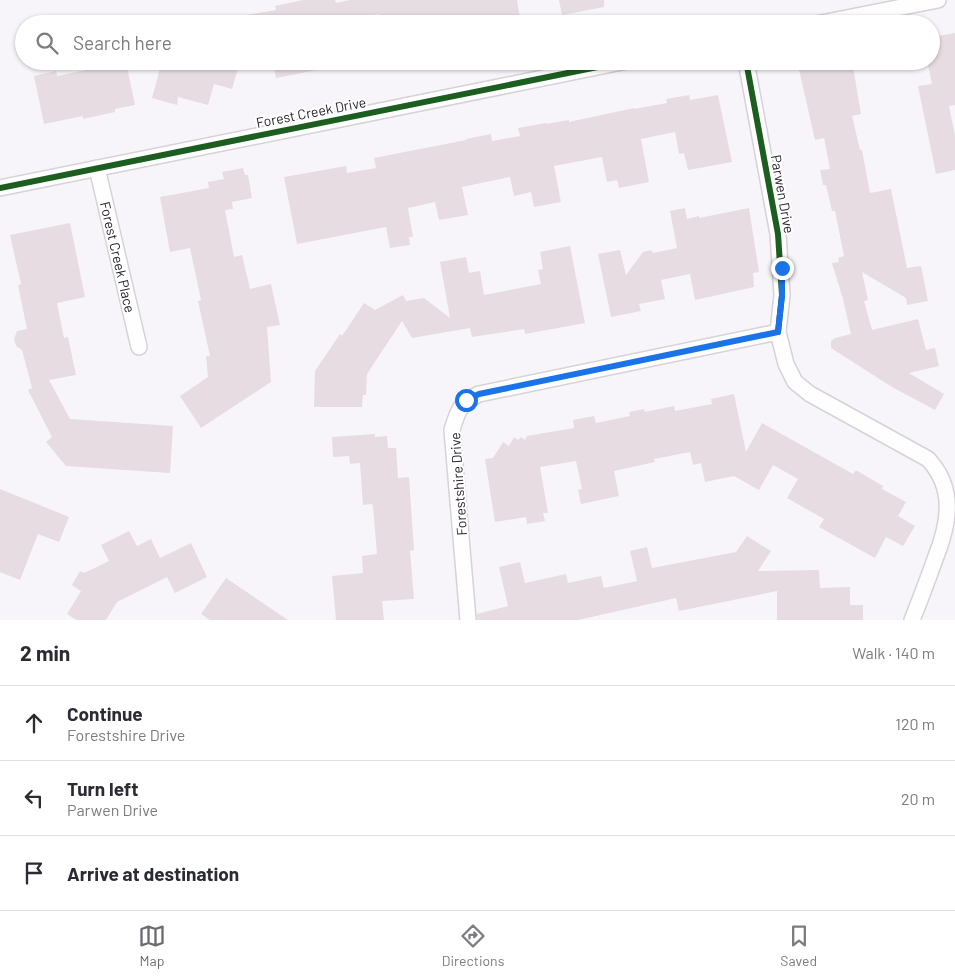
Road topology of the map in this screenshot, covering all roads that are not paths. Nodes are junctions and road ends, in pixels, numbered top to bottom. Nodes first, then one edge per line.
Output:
1 (938, 0) edge
2 (862, 15) edge
3 (582, 70) edge
4 (748, 70) edge
5 (96, 168) junction
6 (0, 188) edge
7 (778, 332) junction
8 (139, 347) dead end
9 (468, 620) edge
10 (912, 620) edge

1 - 2 street
3 - 5 street, Forest Creek Drive
4 - 7 street, Parwen Drive
5 - 6 street, Forest Creek Drive
5 - 8 street, Forest Creek Place
7 - 9 street, Forestshire Drive
7 - 10 street, Parwen Drive

